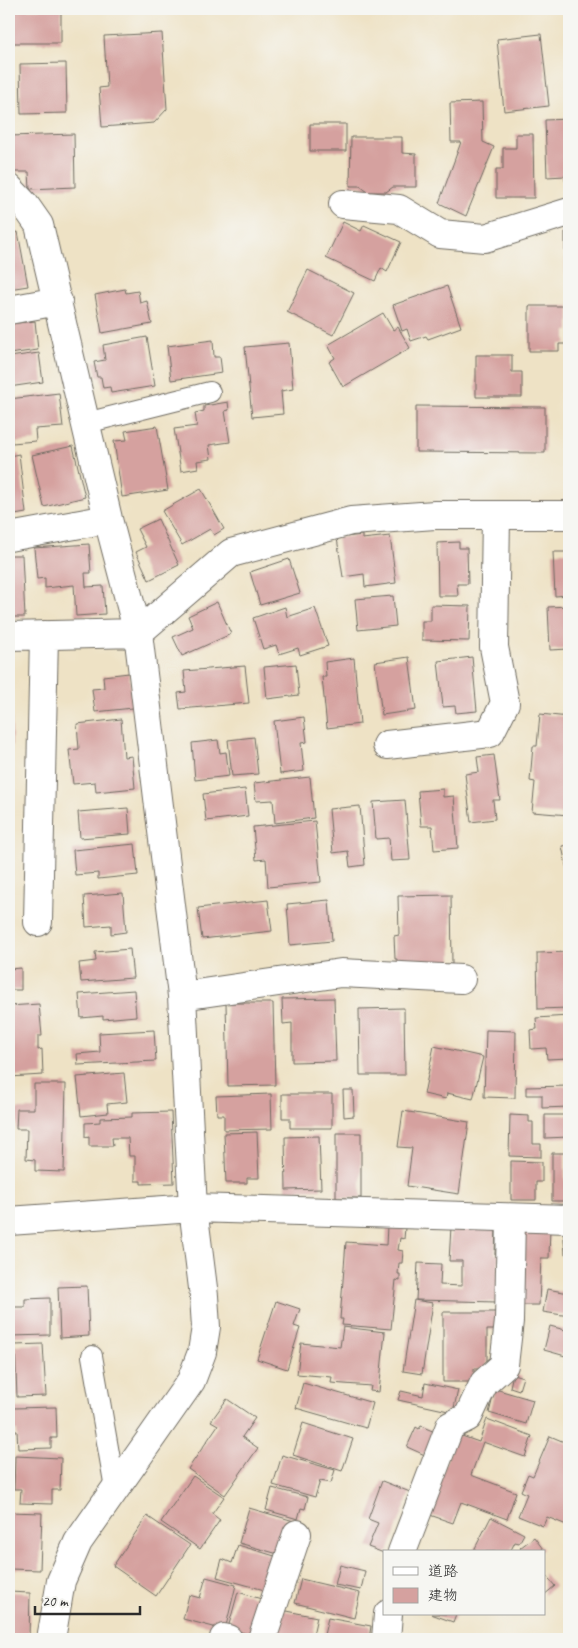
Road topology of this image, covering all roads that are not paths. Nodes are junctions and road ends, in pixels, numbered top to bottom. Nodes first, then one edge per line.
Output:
1 (9, 188) edge
2 (343, 204) dead end
3 (569, 212) edge
4 (58, 301) junction
5 (9, 310) edge
6 (210, 392) dead end
7 (86, 423) junction
8 (496, 515) junction
9 (569, 515) edge
10 (108, 519) junction
11 (9, 537) edge
12 (138, 633) junction
13 (44, 635) junction
14 (9, 636) edge
15 (387, 745) dead end
16 (38, 922) dead end
17 (461, 978) dead end
18 (182, 996) junction
19 (193, 1208) junction
20 (511, 1218) junction
21 (569, 1219) edge
22 (9, 1221) edge
23 (92, 1356) dead end
24 (115, 1488) junction
25 (297, 1534) dead end
26 (403, 1550) edge
27 (388, 1616) edge
28 (51, 1639) edge
29 (262, 1639) edge
30 (386, 1639) edge

1 - 4 street
2 - 3 street
4 - 5 street
4 - 7 street
6 - 7 lane
7 - 10 street
8 - 9 street
8 - 12 street
8 - 15 street
10 - 11 street
10 - 12 street
12 - 13 street
12 - 18 street
13 - 14 street
13 - 16 street
17 - 18 street
18 - 19 street
19 - 20 street
19 - 22 street
19 - 24 street
20 - 21 street
20 - 26 street
23 - 24 lane
24 - 28 street
25 - 29 street
27 - 30 street

